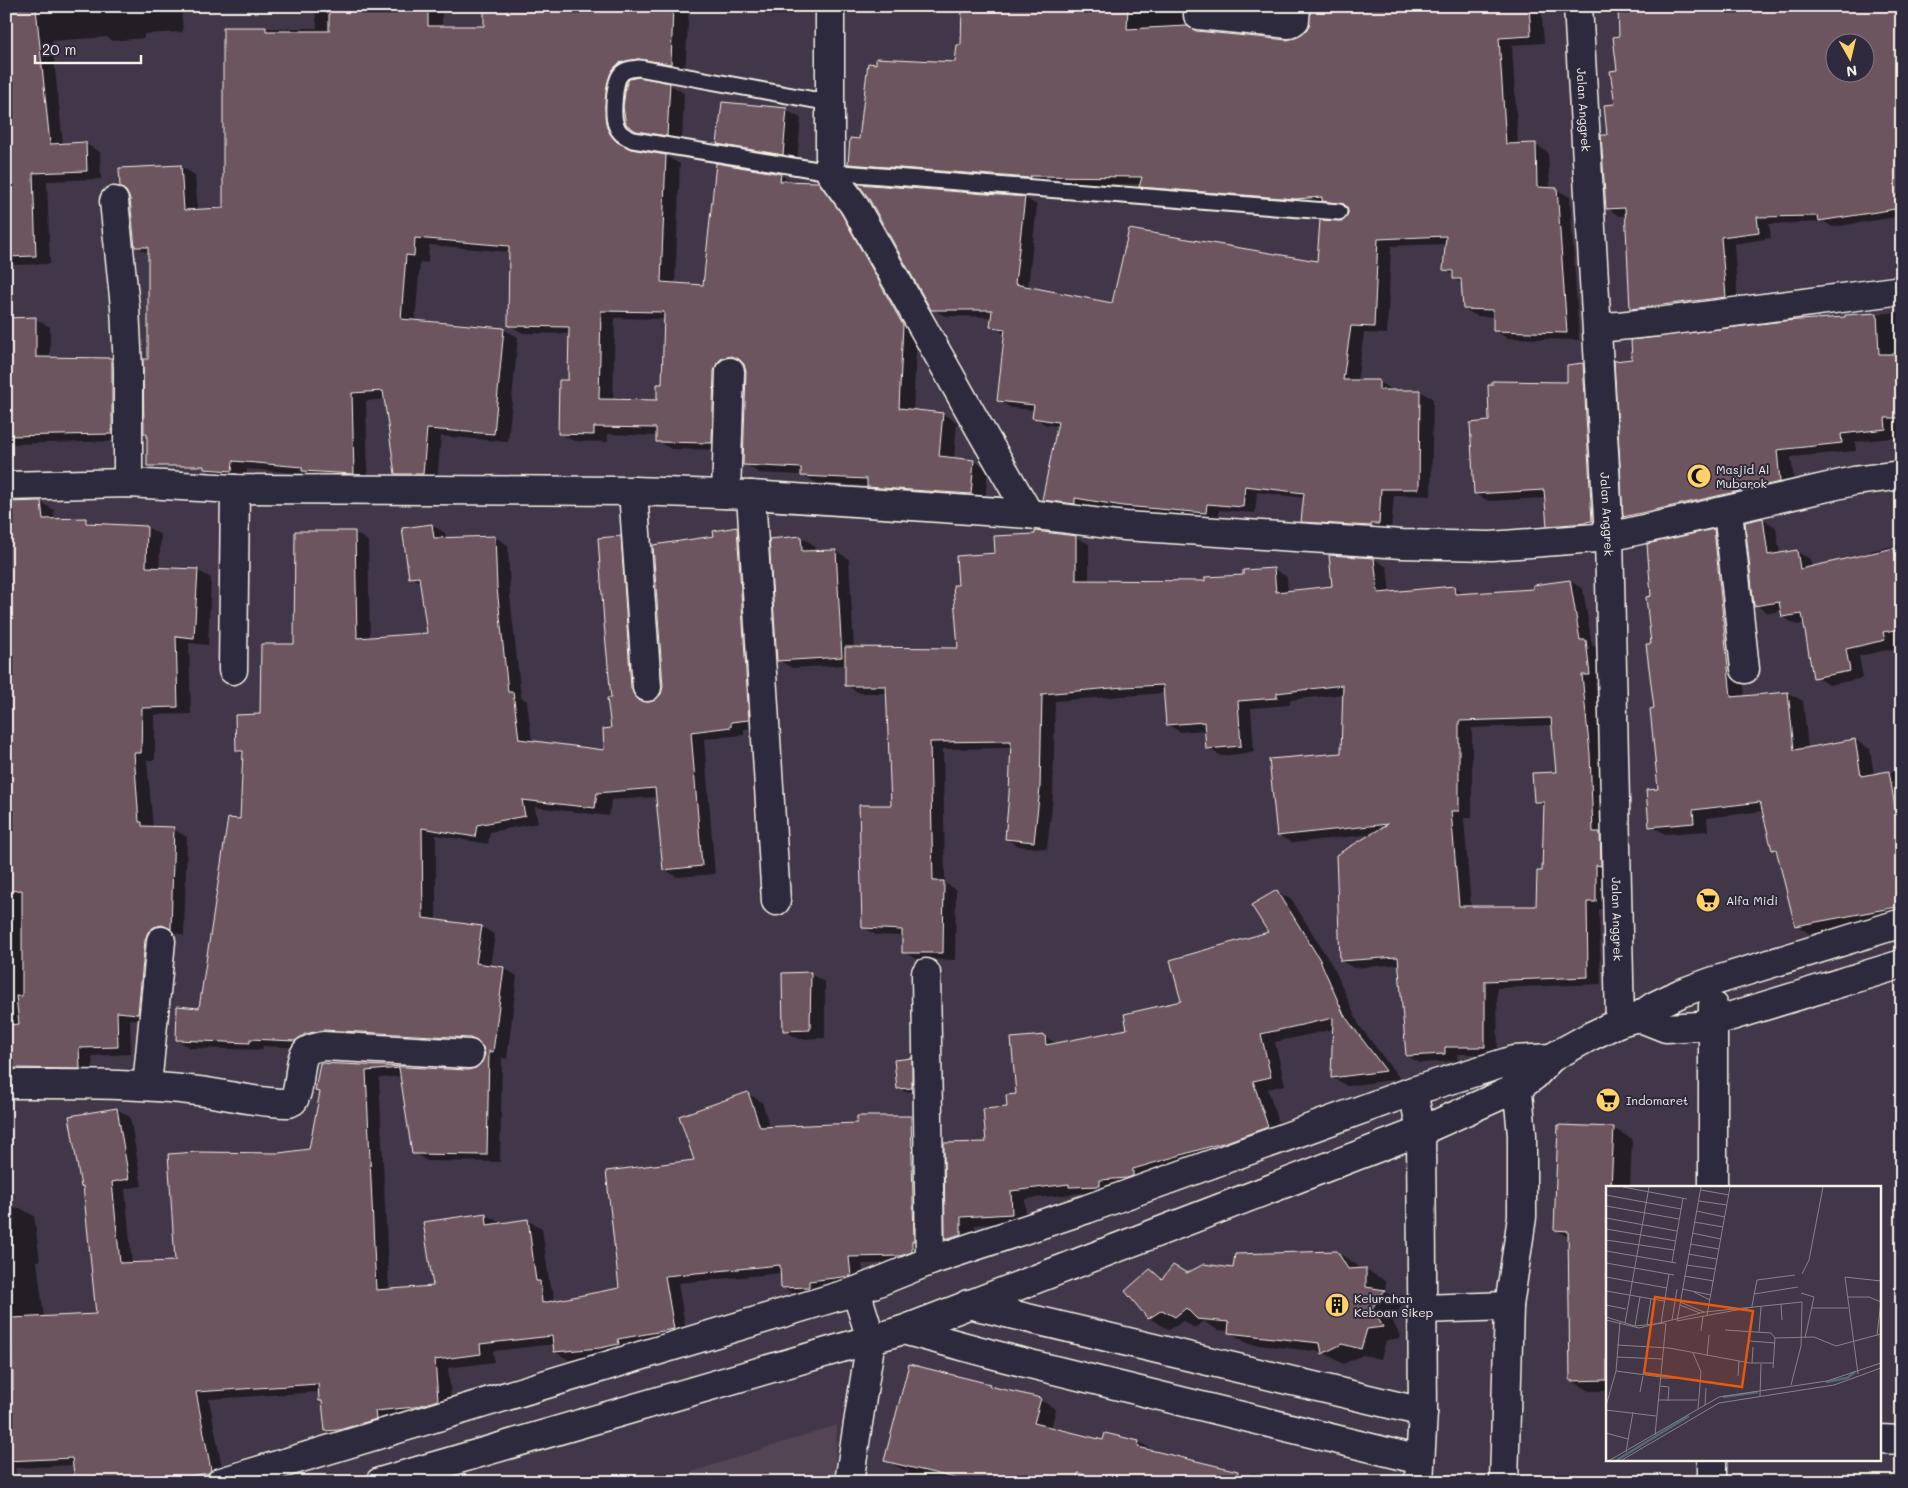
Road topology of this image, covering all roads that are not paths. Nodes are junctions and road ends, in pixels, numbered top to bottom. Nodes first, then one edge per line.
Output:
1 (830, 6) edge
2 (1296, 6) edge
3 (1578, 6) edge
4 (1198, 15) dead end
5 (831, 103) junction
6 (830, 172) junction
7 (114, 201) dead end
8 (1339, 212) dead end
9 (1902, 290) edge
10 (1598, 328) junction
11 (730, 372) dead end
12 (1902, 475) edge
13 (128, 484) junction
14 (6, 486) edge
15 (235, 488) junction
16 (633, 491) junction
17 (739, 494) junction
18 (1728, 511) junction
19 (1029, 514) junction
20 (1609, 538) junction
21 (1745, 669) dead end
22 (233, 670) dead end
23 (647, 687) dead end
24 (776, 901) dead end
25 (1902, 923) edge
26 (161, 940) dead end
27 (1902, 964) edge
28 (926, 973) dead end
29 (1711, 982) junction
30 (1629, 1020) junction
31 (1714, 1022) junction
32 (469, 1054) dead end
33 (1551, 1058) junction
34 (1514, 1060) junction
35 (6, 1084) edge
36 (147, 1086) junction
37 (1519, 1087) junction
38 (1413, 1091) junction
39 (1421, 1131) junction
40 (1714, 1186) edge
41 (930, 1261) junction
42 (856, 1290) junction
43 (968, 1304) junction
44 (1509, 1306) junction
45 (1422, 1309) junction
46 (903, 1330) junction
47 (872, 1339) junction
48 (1422, 1412) junction
49 (1880, 1439) edge
50 (1902, 1440) edge
51 (1712, 1460) edge
52 (1419, 1471) edge
53 (221, 1482) edge
54 (380, 1482) edge
55 (849, 1482) edge
56 (1504, 1482) edge
57 (1712, 1482) edge

1 - 5 street
2 - 4 street
3 - 10 street, Jalan Anggrek
5 - 6 street
5 - 6 lane
6 - 8 lane
6 - 19 street
7 - 13 street
9 - 10 street
10 - 20 street, Jalan Anggrek
11 - 17 street
12 - 18 street
13 - 14 street
13 - 15 street
15 - 16 street
15 - 22 street
16 - 17 street
16 - 23 street
17 - 19 street
17 - 24 street
18 - 20 street
18 - 21 street
19 - 20 street
20 - 30 street, Jalan Anggrek
25 - 29 street
26 - 36 street
27 - 31 street
28 - 41 street
29 - 30 street
29 - 31 street
30 - 31 street
30 - 33 street
31 - 40 street
32 - 36 street
33 - 34 street
33 - 37 street
34 - 37 street
34 - 38 street
35 - 36 street
37 - 39 street
37 - 44 street
38 - 39 street
38 - 41 street
39 - 43 street
39 - 45 street
41 - 42 street
42 - 47 street
42 - 53 street
43 - 46 street
43 - 48 street
44 - 45 street
44 - 56 street
45 - 48 street
46 - 47 street
46 - 52 street
47 - 54 street
47 - 55 street
48 - 52 street
49 - 50 street
51 - 57 street

